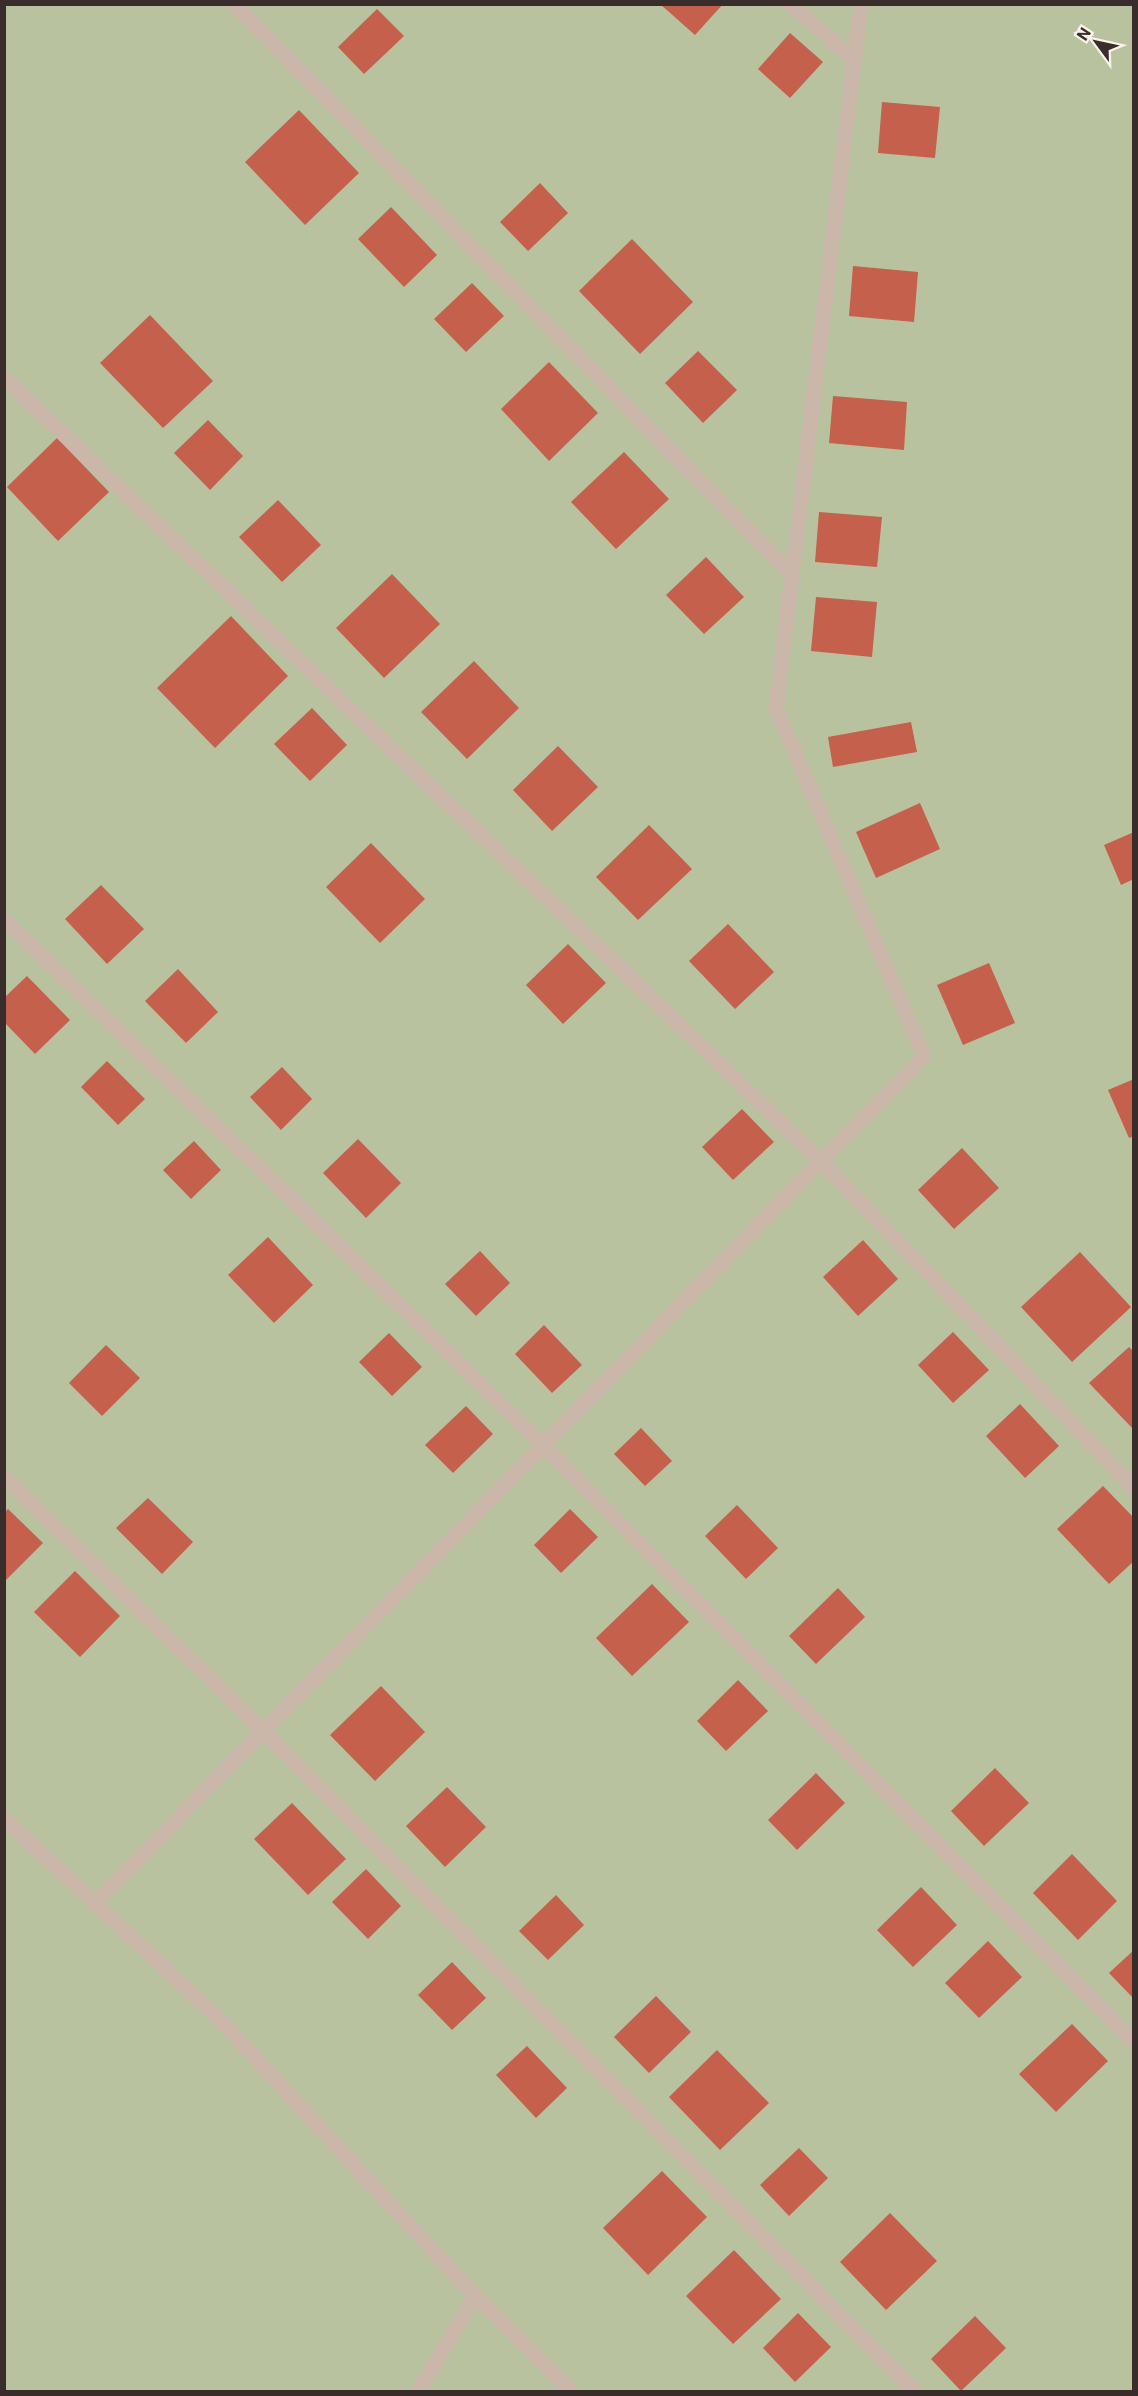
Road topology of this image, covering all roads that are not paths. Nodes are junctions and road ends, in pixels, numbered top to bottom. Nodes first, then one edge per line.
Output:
1 (234, 4) edge
2 (790, 4) edge
3 (861, 4) edge
4 (854, 59) junction
5 (4, 377) edge
6 (792, 575) junction
7 (4, 919) edge
8 (821, 1161) junction
9 (543, 1445) junction
10 (4, 1476) edge
11 (1134, 1488) edge
12 (263, 1731) junction
13 (4, 1818) edge
14 (95, 1903) junction
15 (1134, 2042) edge
16 (475, 2296) junction
17 (418, 2391) edge
18 (572, 2391) edge
19 (916, 2391) edge

1 - 6 street
2 - 4 street
3 - 4 street
4 - 6 street
5 - 8 street
6 - 8 street
7 - 9 street
8 - 9 street
8 - 11 street
9 - 12 street
9 - 15 street
10 - 12 street
12 - 14 street
12 - 19 street
13 - 14 street
14 - 16 street
16 - 17 street
16 - 18 street

